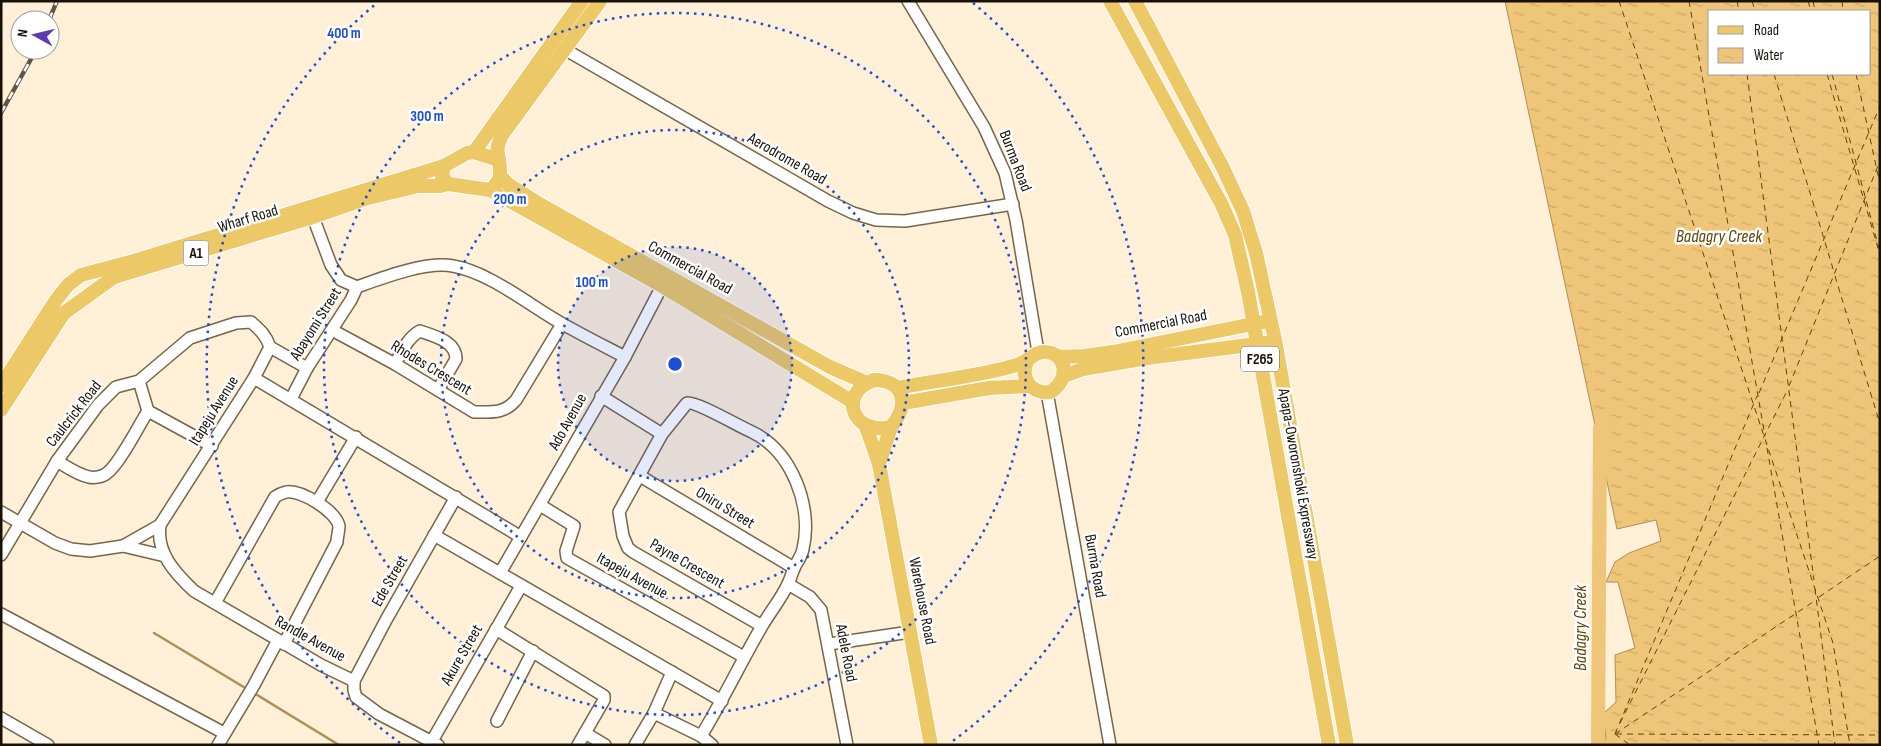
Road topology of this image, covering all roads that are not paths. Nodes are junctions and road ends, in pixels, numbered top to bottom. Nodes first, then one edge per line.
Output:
1 (582, 1) edge
2 (600, 1) edge
3 (908, 1) edge
4 (1110, 1) edge
5 (1134, 1) edge
6 (559, 45) junction
7 (474, 152) junction
8 (499, 160) junction
9 (444, 166) junction
10 (501, 177) junction
11 (448, 184) junction
12 (490, 190) junction
13 (1013, 204) junction
14 (313, 217) junction
15 (662, 286) junction
16 (357, 288) junction
17 (1271, 321) junction
18 (1254, 323) junction
19 (562, 324) junction
20 (332, 330) junction
21 (1275, 340) junction
22 (1257, 344) junction
23 (270, 347) junction
24 (1033, 356) junction
25 (625, 357) junction
26 (1058, 357) junction
27 (395, 364) junction
28 (307, 368) junction
29 (1064, 376) junction
30 (254, 378) junction
31 (139, 381) junction
32 (867, 383) junction
33 (1, 386) edge
34 (1029, 386) junction
35 (896, 388) junction
36 (438, 390) junction
37 (1047, 392) junction
38 (601, 396) junction
39 (291, 399) junction
40 (853, 402) junction
41 (903, 403) junction
42 (1, 410) edge
43 (148, 411) junction
44 (866, 427) junction
45 (891, 428) junction
46 (662, 434) junction
47 (356, 437) junction
48 (212, 446) junction
49 (57, 461) junction
50 (879, 464) junction
51 (640, 476) junction
52 (456, 497) junction
53 (316, 502) junction
54 (540, 505) junction
55 (1, 512) edge
56 (22, 523) junction
57 (160, 525) junction
58 (434, 535) junction
59 (521, 537) junction
60 (122, 546) junction
61 (1, 555) edge
62 (165, 556) junction
63 (794, 568) junction
64 (500, 573) junction
65 (788, 584) junction
66 (522, 586) junction
67 (215, 603) junction
68 (1, 614) edge
69 (762, 626) junction
70 (496, 629) junction
71 (910, 632) junction
72 (281, 642) junction
73 (829, 644) junction
74 (533, 652) junction
75 (744, 657) junction
76 (672, 672) junction
77 (354, 681) junction
78 (722, 701) junction
79 (654, 713) junction
80 (1, 718) edge
81 (496, 721) dead end
82 (224, 733) junction
83 (585, 733) junction
84 (701, 736) junction
85 (435, 743) edge
86 (48, 745) edge
87 (218, 745) edge
88 (578, 745) edge
89 (605, 745) edge
90 (635, 745) edge
91 (712, 745) edge
92 (847, 745) edge
93 (931, 745) edge
94 (1110, 745) edge
95 (1329, 745) edge
96 (1347, 745) edge

1 - 6 main road
2 - 6 main road
3 - 13 street, Burma Road
4 - 18 main road, Apapa-Oworonshoki Expressway / F265
5 - 17 main road, Apapa-Oworonshoki Expressway / F265
6 - 7 main road
6 - 8 main road
6 - 13 street, Aerodrome Road
7 - 8 main road
7 - 9 main road, Wharf Road
8 - 10 main road
9 - 11 main road
9 - 33 main road, Wharf Road / A1
10 - 12 main road
10 - 32 main road, Commercial Road
11 - 12 main road, Wharf Road
11 - 14 main road, Wharf Road / A1
12 - 15 main road, Commercial Road
13 - 24 street, Burma Road
14 - 16 street
14 - 42 main road, Wharf Road / A1
15 - 25 street, Ado Avenue
15 - 40 main road, Commercial Road
16 - 19 street, Abayomi Street
16 - 20 street, Abayomi Street
17 - 18 main road, Commercial Road
17 - 21 main road, Apapa-Oworonshoki Expressway / F265
18 - 22 main road, Apapa-Oworonshoki Expressway / F265
18 - 26 main road, Commercial Road
19 - 25 street, Abayomi Street
19 - 36 street, Rhodes Crescent
20 - 27 street, Rhodes Crescent
20 - 28 street, Abayomi Street
21 - 22 main road, Commercial Road
21 - 96 main road, Apapa-Oworonshoki Expressway / F265
22 - 29 main road, Commercial Road
22 - 95 main road, Apapa-Oworonshoki Expressway / F265
23 - 28 street, Caulcrick Road
23 - 30 street
23 - 31 street, Caulcrick Road
24 - 26 main road
24 - 34 main road
24 - 35 main road
25 - 38 street, Ado Avenue
26 - 29 main road
27 - 36 street, Rhodes Crescent
27 - 36 street
28 - 39 street, Abayomi Street
29 - 37 main road
30 - 39 street, Itapeju Avenue
30 - 48 street, Itapeju Avenue
31 - 43 street
31 - 49 street, Caulcrick Road
32 - 35 main road
32 - 40 main road
34 - 37 main road
34 - 41 main road
35 - 41 main road
37 - 94 street, Burma Road
38 - 46 street
38 - 54 street, Ado Avenue
39 - 47 street, Itapeju Avenue
40 - 44 main road
41 - 45 main road
43 - 48 street
43 - 49 street
44 - 45 main road
44 - 50 main road, Warehouse Road
45 - 50 main road, Warehouse Road
46 - 51 street, Payne Crescent
46 - 63 street, Payne Crescent
47 - 52 street, Itapeju Avenue
47 - 53 street
48 - 57 street, Itapeju Avenue
49 - 56 street, Caulcrick Road
50 - 71 main road, Warehouse Road
51 - 63 street, Oniru Street
51 - 69 street, Payne Crescent
52 - 58 street, Ede Street
52 - 59 street, Itapeju Avenue
53 - 67 street
53 - 72 street
54 - 59 street, Ado Avenue
54 - 75 street, Itapeju Avenue
55 - 56 street, Itapeju Avenue
56 - 60 street, Itapeju Avenue
56 - 61 street, Caulcrick Road
57 - 60 street, Itapeju Avenue
57 - 62 street
58 - 64 street
58 - 77 street, Ede Street
59 - 64 street, Ado Avenue
60 - 62 street
62 - 67 street, Randle Avenue
63 - 65 street
64 - 66 street
65 - 69 street
65 - 73 street, Adele Road
66 - 70 street, Akure Street
66 - 76 street
67 - 72 street, Randle Avenue
68 - 82 street
69 - 75 street
70 - 74 street
70 - 85 street, Akure Street
71 - 73 street
71 - 93 main road, Warehouse Road
72 - 77 street, Randle Avenue
72 - 82 street
73 - 92 street, Adele Road
74 - 81 street
74 - 83 street
75 - 78 street
76 - 78 street
76 - 79 street
77 - 85 street, Randle Avenue
78 - 84 street
79 - 84 street
79 - 90 street
80 - 86 street
82 - 87 street
83 - 88 street
83 - 89 street
84 - 91 street

